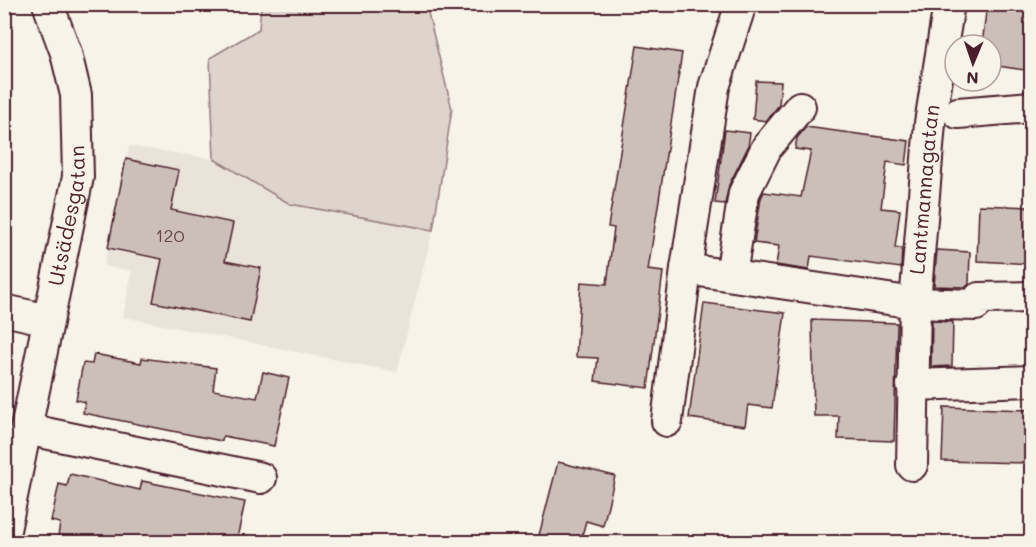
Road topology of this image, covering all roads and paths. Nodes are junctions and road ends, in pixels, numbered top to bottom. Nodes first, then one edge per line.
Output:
1 (48, 4) edge
2 (741, 4) edge
3 (949, 4) edge
4 (800, 107) dead end
5 (1032, 107) edge
6 (958, 113) dead end
7 (686, 269) junction
8 (730, 274) junction
9 (1032, 297) edge
10 (915, 303) junction
11 (4, 310) edge
12 (48, 320) junction
13 (1032, 381) edge
14 (912, 385) junction
15 (666, 421) dead end
16 (26, 429) junction
17 (912, 465) dead end
18 (261, 478) dead end
19 (4, 535) edge

1 - 12 street, Utsädesgatan
2 - 7 street
3 - 10 street, Lantmannagatan
4 - 8 street
5 - 6 street, Lantmannagatan
7 - 8 street, Lantmannagatan
7 - 15 street
8 - 10 street, Lantmannagatan
9 - 10 street, Lantmannagatan
10 - 14 street, Lantmannagatan
11 - 12 street
12 - 16 street, Utsädesgatan
13 - 14 street
14 - 17 street, Lantmannagatan
16 - 18 street
16 - 19 street, Utsädesgatan

